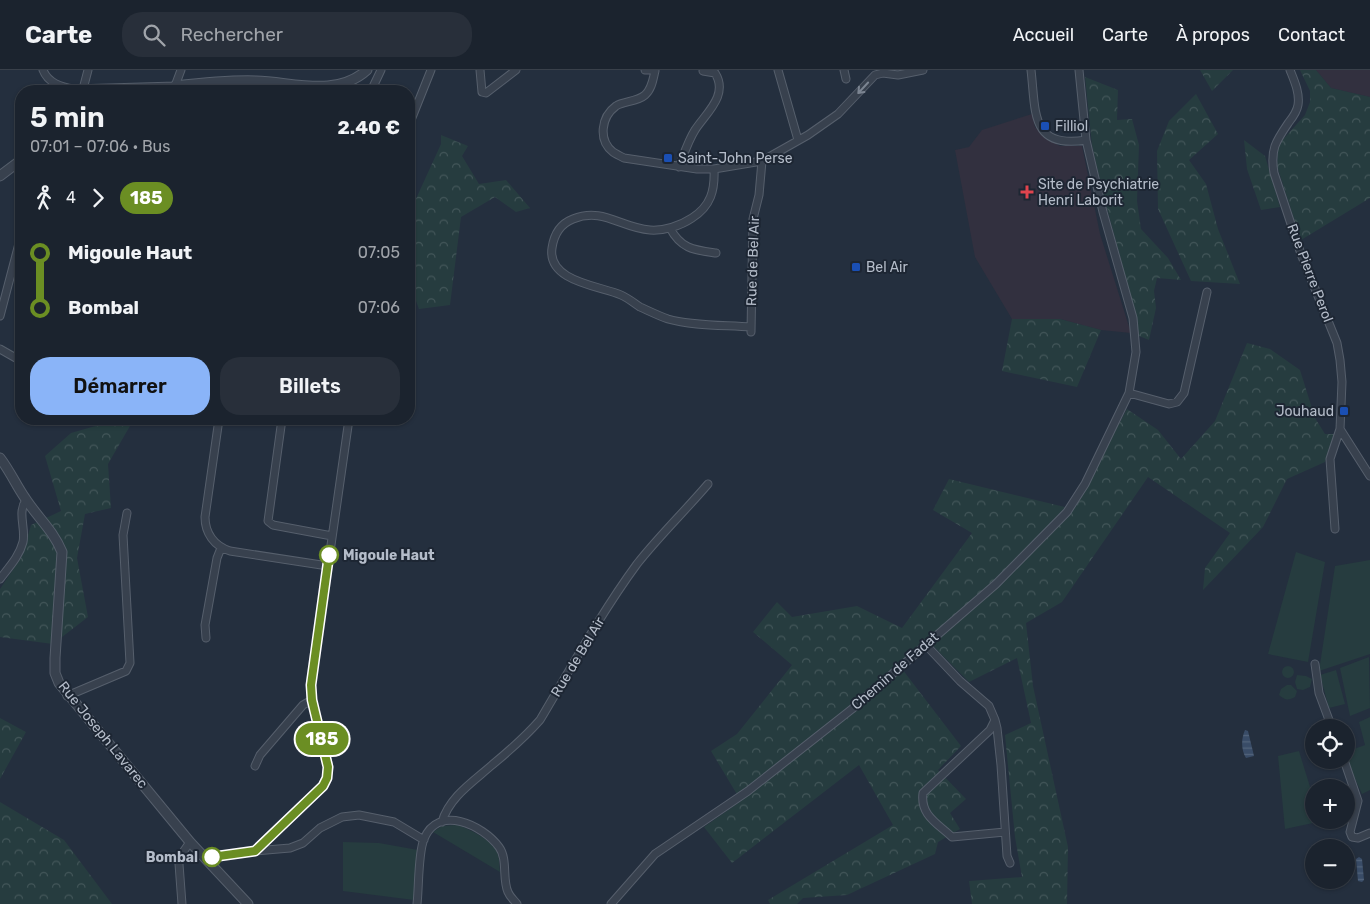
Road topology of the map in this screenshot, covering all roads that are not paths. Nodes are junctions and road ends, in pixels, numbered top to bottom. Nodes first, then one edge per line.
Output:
1 (43, 70) edge
2 (88, 70) edge
3 (181, 70) edge
4 (367, 70) edge
5 (381, 70) edge
6 (431, 70) edge
7 (480, 70) edge
8 (516, 70) edge
9 (645, 70) edge
10 (655, 70) edge
11 (778, 70) edge
12 (844, 70) edge
13 (923, 70) edge
14 (1031, 70) edge
15 (1079, 70) edge
16 (1290, 70) edge
17 (704, 72) dead end
18 (846, 79) dead end
19 (60, 85) edge
20 (83, 85) edge
21 (175, 85) edge
22 (205, 85) edge
23 (290, 85) edge
24 (290, 85) edge
25 (334, 85) edge
26 (334, 85) edge
27 (374, 85) edge
28 (415, 110) edge
29 (798, 140) junction
30 (1086, 140) junction
31 (762, 161) junction
32 (15, 165) edge
33 (679, 166) junction
34 (714, 169) junction
35 (0, 176) edge
36 (670, 228) junction
37 (716, 253) dead end
38 (15, 259) edge
39 (1207, 292) dead end
40 (0, 316) edge
41 (0, 349) edge
42 (15, 358) edge
43 (1128, 393) junction
44 (218, 425) edge
45 (281, 425) edge
46 (348, 425) edge
47 (1340, 429) junction
48 (0, 458) edge
49 (1370, 476) edge
50 (708, 484) dead end
51 (26, 500) junction
52 (128, 513) dead end
53 (1335, 528) dead end
54 (332, 536) junction
55 (221, 548) junction
56 (328, 566) junction
57 (0, 579) edge
58 (206, 638) dead end
59 (926, 644) junction
60 (1316, 664) dead end
61 (67, 696) junction
62 (312, 700) junction
63 (1329, 719) edge
64 (995, 720) junction
65 (255, 766) dead end
66 (1348, 769) edge
67 (442, 822) junction
68 (1005, 832) junction
69 (1370, 833) edge
70 (269, 838) junction
71 (424, 840) junction
72 (190, 842) junction
73 (282, 849) junction
74 (255, 851) junction
75 (206, 859) junction
76 (1010, 863) dead end
77 (182, 904) edge
78 (248, 904) edge
79 (417, 904) edge
80 (517, 904) edge
81 (611, 904) edge

1 - 19 street
2 - 20 street
3 - 21 street
4 - 25 street
5 - 27 street
6 - 28 street
7 - 8 street
9 - 10 street
10 - 33 street
11 - 29 street
12 - 18 street
13 -> 29 street
14 - 30 street
15 - 30 street, Chemin de Fadat
16 - 47 street, Rue Pierre Perol
17 - 33 street
22 - 24 street
23 - 26 street
29 - 31 street
30 - 43 street, Chemin de Fadat
31 - 34 street
31 - 36 street, Rue de Bel Air
32 - 35 street
33 - 34 street
34 - 36 street
36 - 37 street
38 - 40 street
39 - 43 street
41 - 42 street
43 - 59 street, Chemin de Fadat
44 - 55 street
45 - 54 street
46 - 54 street
47 - 49 street
47 - 53 street, Rue Pierre Perol
48 - 51 street, Rue Joseph Lavarec
50 - 67 street, Rue de Bel Air
51 - 57 street
51 - 61 street, Rue Joseph Lavarec
52 - 61 street
54 - 56 street
55 - 56 street
55 - 58 street
56 - 62 street
59 - 64 street
59 - 81 street, Chemin de Fadat
60 - 63 street
61 - 72 street, Rue Joseph Lavarec
62 - 65 street
62 - 70 street
64 - 68 street
64 - 68 street
66 - 69 street
67 - 71 street
67 - 80 street
68 - 76 street
70 - 73 street
70 - 74 street
71 - 73 street
71 - 79 street
72 - 75 street, Rue Joseph Lavarec
72 - 77 street
73 - 74 street
74 - 75 street
75 - 78 street, Rue Joseph Lavarec

